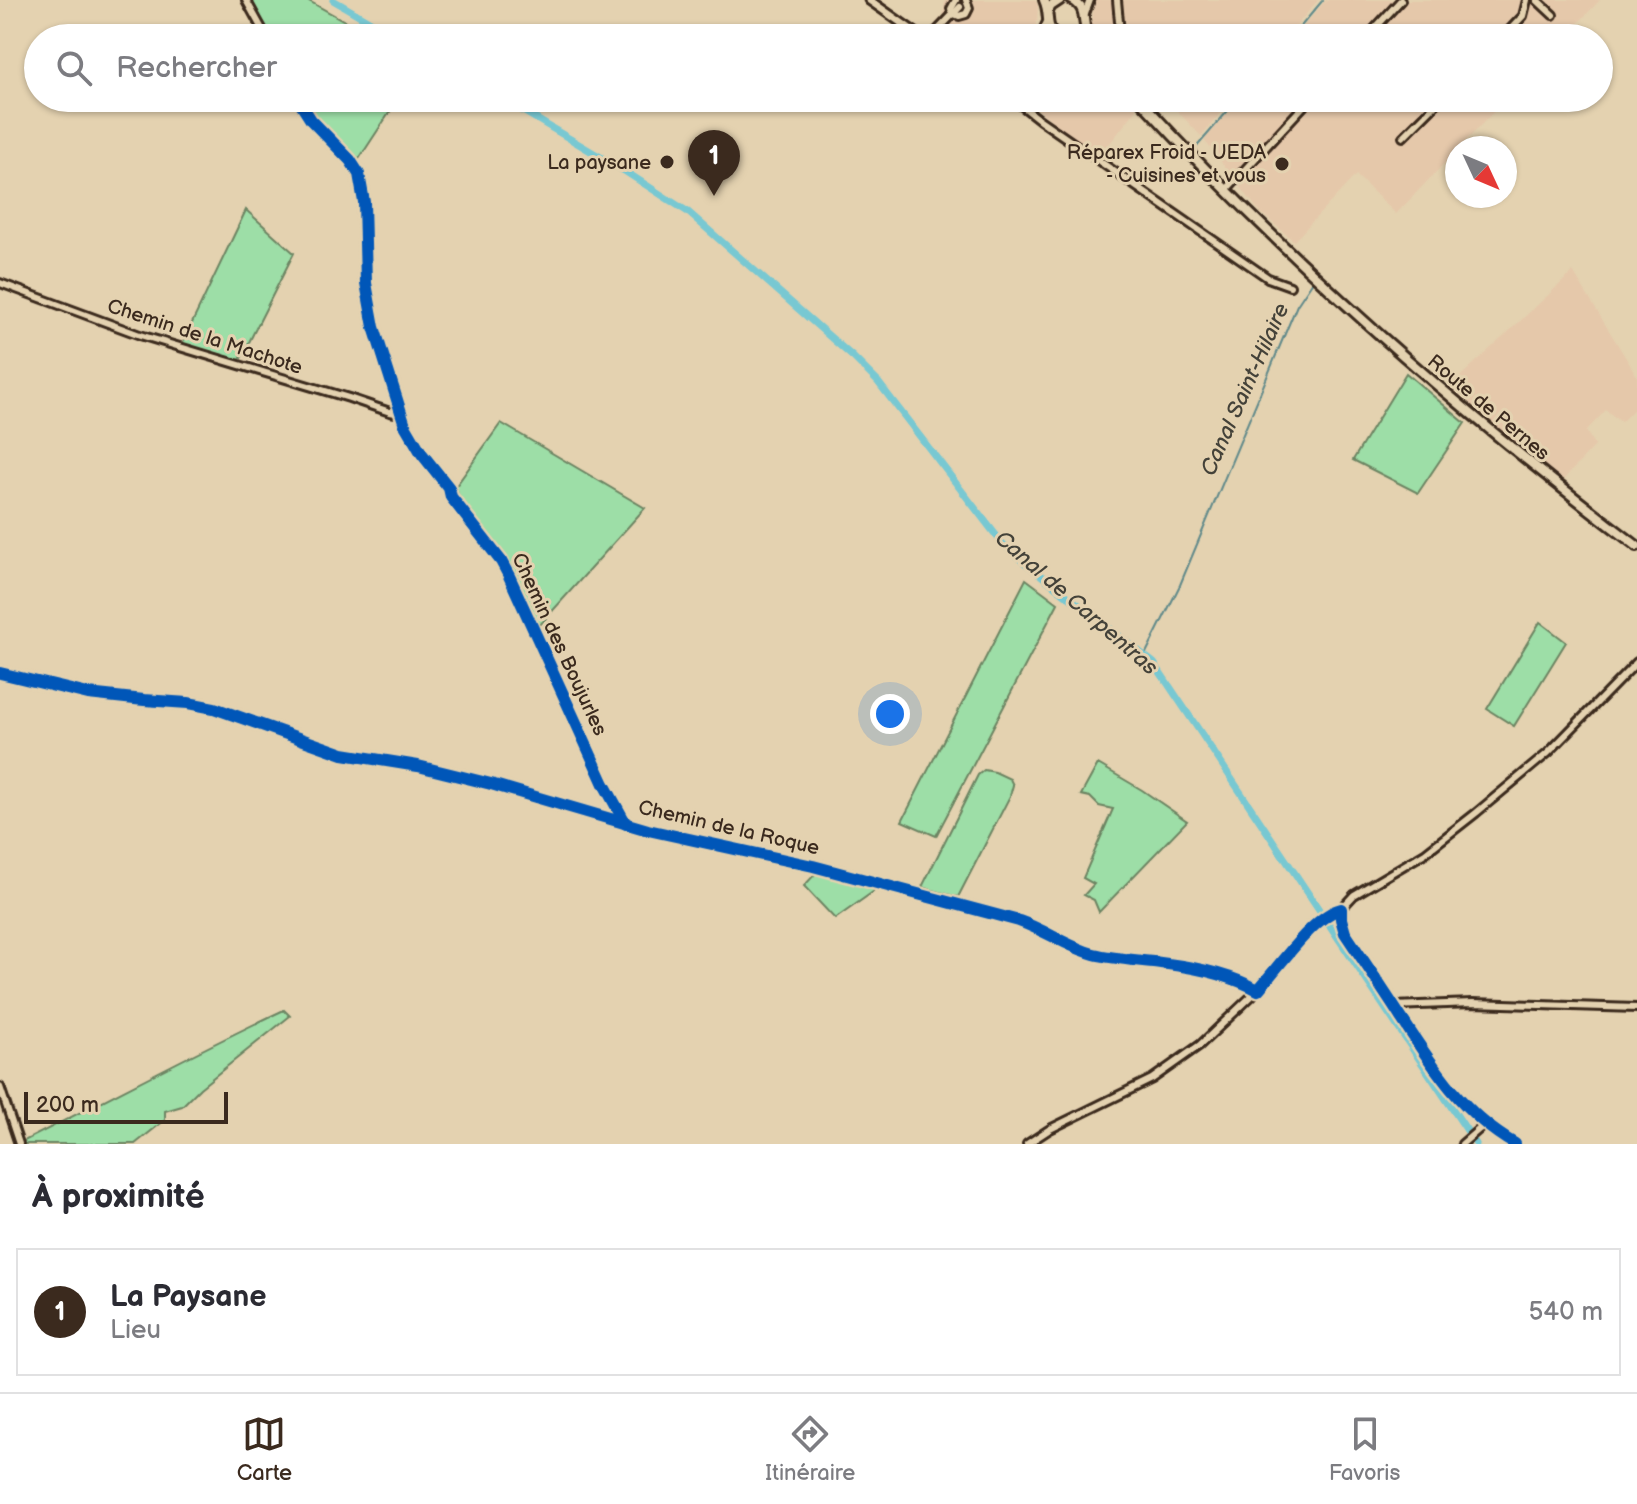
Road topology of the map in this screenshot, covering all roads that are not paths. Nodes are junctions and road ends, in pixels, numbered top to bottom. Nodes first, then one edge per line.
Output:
1 (246, 0) edge
2 (869, 0) edge
3 (966, 0) edge
4 (1044, 0) edge
5 (1060, 0) edge
6 (1072, 0) edge
7 (1090, 0) edge
8 (1117, 0) edge
9 (1401, 0) edge
10 (1527, 0) edge
11 (1537, 0) edge
12 (958, 4) edge
13 (1048, 11) junction
14 (954, 14) junction
15 (1085, 14) junction
16 (1553, 15) dead end
17 (1047, 23) edge
18 (259, 24) edge
19 (903, 24) edge
20 (944, 24) edge
21 (1084, 24) edge
22 (1119, 24) edge
23 (1379, 24) edge
24 (1515, 24) edge
25 (306, 112) edge
26 (1032, 112) edge
27 (1151, 112) edge
28 (1298, 112) edge
29 (1428, 112) edge
30 (1403, 137) dead end
31 (1226, 190) junction
32 (0, 283) edge
33 (1290, 286) dead end
34 (401, 414) junction
35 (1637, 546) edge
36 (1637, 662) edge
37 (0, 673) edge
38 (626, 824) junction
39 (1341, 909) junction
40 (1258, 990) junction
41 (1393, 1006) junction
42 (1637, 1008) edge
43 (0, 1087) edge
44 (1485, 1124) junction
45 (1468, 1139) edge
46 (19, 1144) edge
47 (1027, 1144) edge
48 (1515, 1144) edge

1 - 18 street
2 - 19 street
3 - 14 street
4 - 13 main road
5 - 13 main road
6 - 15 main road
7 - 15 street
8 - 22 street
9 - 23 street
10 - 24 street
11 - 16 street
12 - 14 street
13 - 17 main road
14 - 20 street
15 - 21 main road
25 - 34 street, Chemin des Boujurles
26 - 33 street
27 - 31 main road, Route de Pernes
28 - 31 street
29 - 30 street
31 - 35 main road, Route de Pernes
32 - 34 street, Chemin de la Machote
34 - 38 street, Chemin des Boujurles
36 - 39 street
37 - 38 street, Chemin de la Roque
38 - 40 street, Chemin de la Roque
39 - 40 street
39 - 41 street
40 - 47 street
41 - 42 street
41 - 44 street
43 - 46 street
44 - 45 street
44 - 48 street

